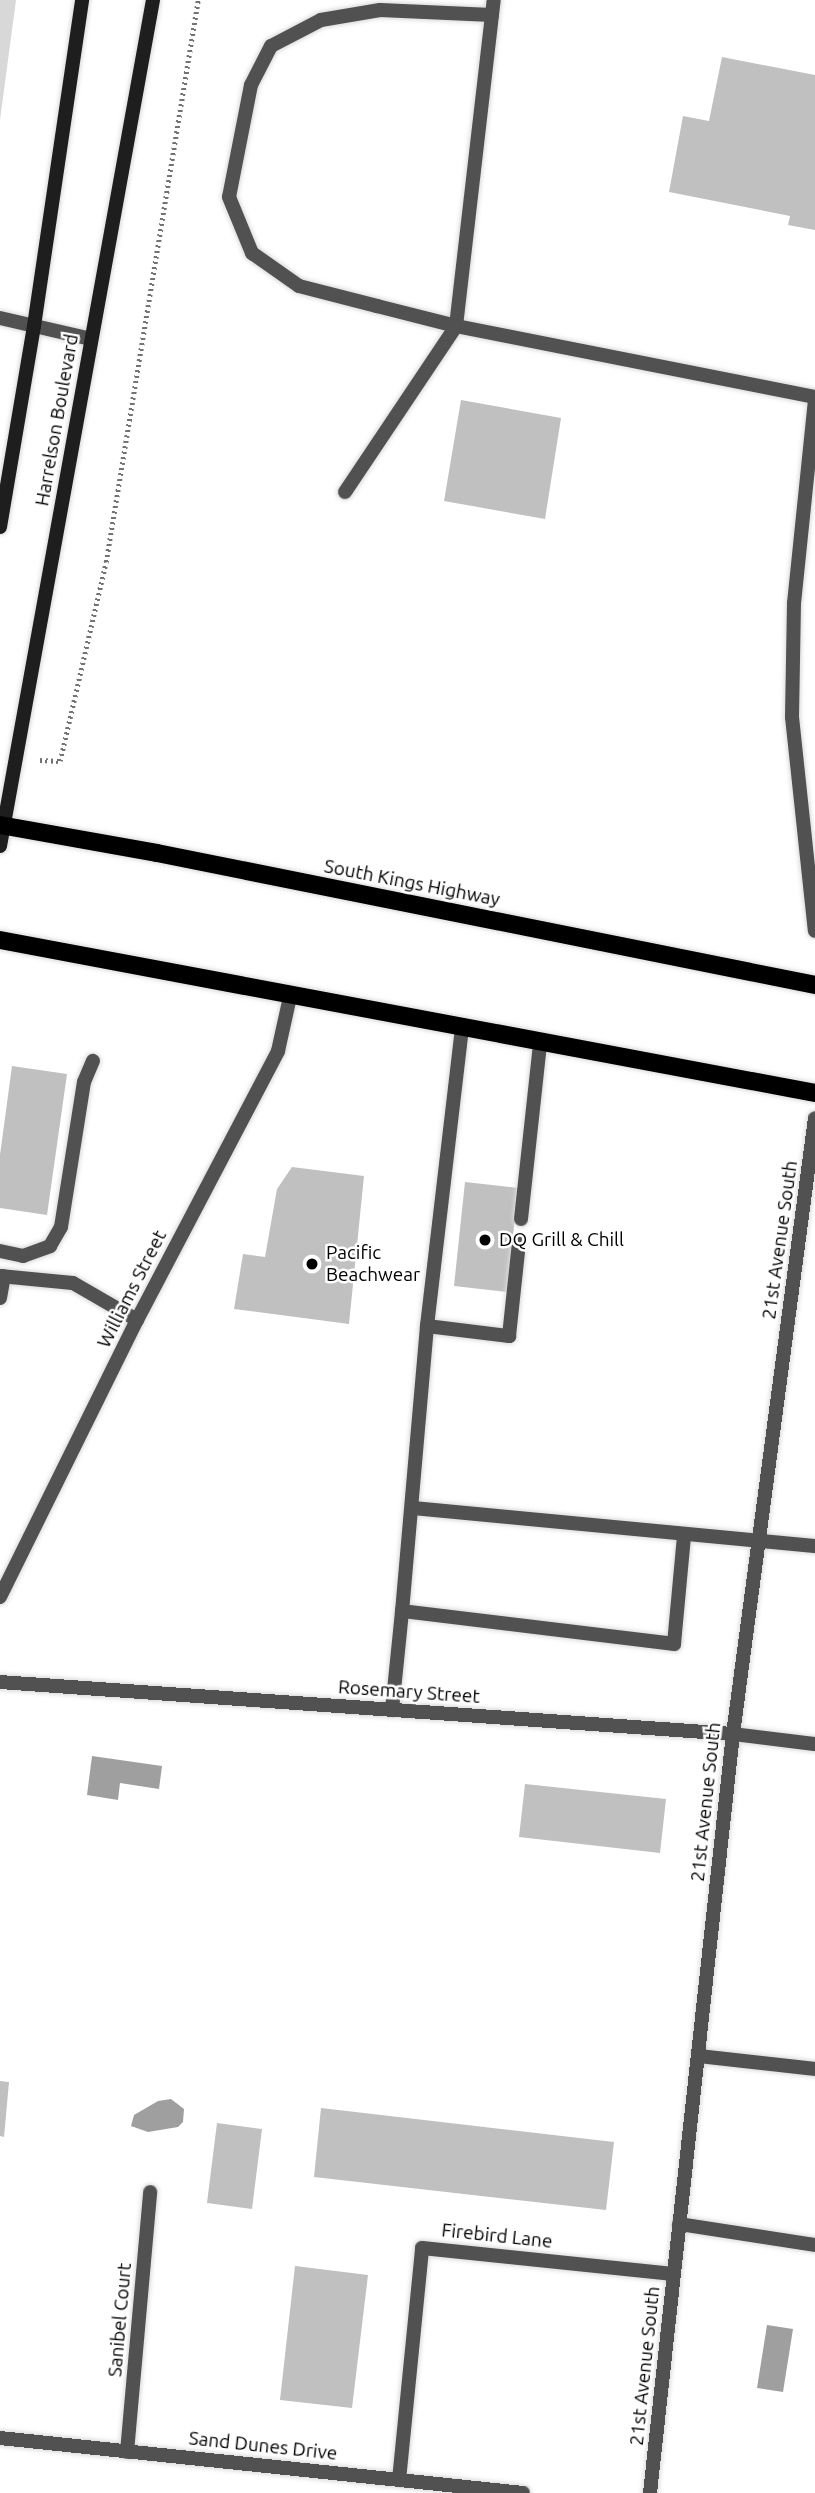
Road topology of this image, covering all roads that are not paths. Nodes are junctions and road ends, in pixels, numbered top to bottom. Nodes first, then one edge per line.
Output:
1 (82, 0) edge
2 (153, 0) edge
3 (493, 7) edge
4 (0, 318) edge
5 (34, 326) junction
6 (456, 326) junction
7 (91, 339) junction
8 (815, 399) edge
9 (345, 492) dead end
10 (0, 527) edge
11 (2, 826) edge
12 (0, 846) edge
13 (815, 931) edge
14 (0, 940) edge
15 (815, 985) edge
16 (290, 997) junction
17 (462, 1028) junction
18 (540, 1043) junction
19 (93, 1061) dead end
20 (815, 1093) edge
21 (815, 1118) edge
22 (521, 1220) dead end
23 (519, 1243) dead end
24 (0, 1251) edge
25 (2, 1276) edge
26 (0, 1298) edge
27 (137, 1320) junction
28 (427, 1326) junction
29 (412, 1508) junction
30 (684, 1536) junction
31 (758, 1543) junction
32 (815, 1546) edge
33 (0, 1597) edge
34 (402, 1611) junction
35 (0, 1682) edge
36 (392, 1710) junction
37 (733, 1734) junction
38 (815, 1744) edge
39 (699, 2056) junction
40 (815, 2069) edge
41 (150, 2192) dead end
42 (679, 2224) junction
43 (815, 2245) edge
44 (674, 2274) junction
45 (0, 2438) edge
46 (128, 2452) junction
47 (399, 2480) junction
48 (523, 2493) edge
49 (650, 2493) edge

1 - 5 main road, Harrelson Boulevard
2 - 7 main road, Harrelson Boulevard
3 - 6 street
3 - 6 street
4 - 5 street
5 - 7 street
5 - 10 main road, Harrelson Boulevard
6 - 8 street
6 - 9 street
7 - 11 main road, Harrelson Boulevard
8 - 13 street
11 - 12 main road, Harrelson Boulevard
11 - 15 main road, South Kings Highway
14 - 16 main road
16 - 17 main road
16 - 27 street, Williams Street
17 - 18 main road
17 - 28 street
18 - 20 main road
18 - 22 street
19 - 24 street
21 - 31 street, 21st Avenue South
23 - 28 street
25 - 26 street
25 - 27 street
27 - 33 street, Williams Street
28 - 29 street
29 - 30 street
29 - 34 street
30 - 31 street
30 - 34 street
31 - 32 street
31 - 37 street, 21st Avenue South
34 - 36 street
35 - 36 street, Rosemary Street
36 - 37 street, Rosemary Street
37 - 38 street, Rosemary Street
37 - 39 street, 21st Avenue South
39 - 40 street
39 - 42 street, 21st Avenue South
41 - 46 street, Sanibel Court
42 - 43 street
42 - 44 street, 21st Avenue South
44 - 47 street, Firebird Lane
44 - 49 street, 21st Avenue South
45 - 46 street, Sand Dunes Drive
46 - 47 street, Sand Dunes Drive
47 - 48 street, Sand Dunes Drive

